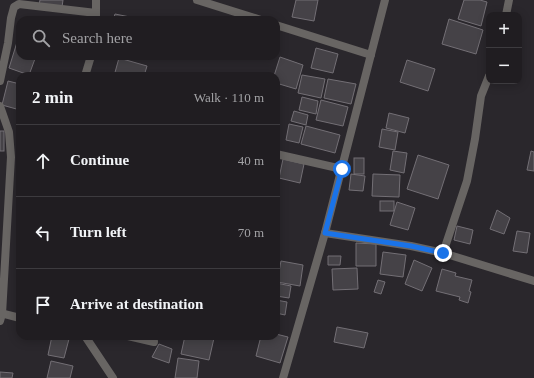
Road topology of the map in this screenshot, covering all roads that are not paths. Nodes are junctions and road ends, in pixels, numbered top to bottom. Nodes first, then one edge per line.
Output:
1 (96, 0) edge
2 (197, 0) edge
3 (385, 0) edge
4 (509, 0) edge
5 (507, 12) edge
6 (96, 16) edge
7 (248, 16) edge
8 (280, 26) edge
9 (371, 55) junction
10 (89, 60) edge
11 (86, 72) edge
12 (0, 81) edge
13 (486, 84) edge
14 (0, 106) edge
15 (280, 155) edge
16 (342, 169) junction
17 (325, 233) junction
18 (443, 253) junction
19 (534, 281) edge
20 (1, 316) edge
21 (16, 318) edge
22 (88, 340) edge
23 (145, 340) edge
24 (154, 342) dead end
25 (113, 378) edge
26 (283, 378) edge

1 - 6 street
2 - 7 street
3 - 9 street
4 - 5 street
6 - 12 street
8 - 9 street
9 - 16 street
10 - 11 street
13 - 18 street
14 - 20 street
15 - 16 street
16 - 17 street
17 - 18 street
17 - 26 street
18 - 19 street
20 - 21 street
22 - 25 street
23 - 24 street

